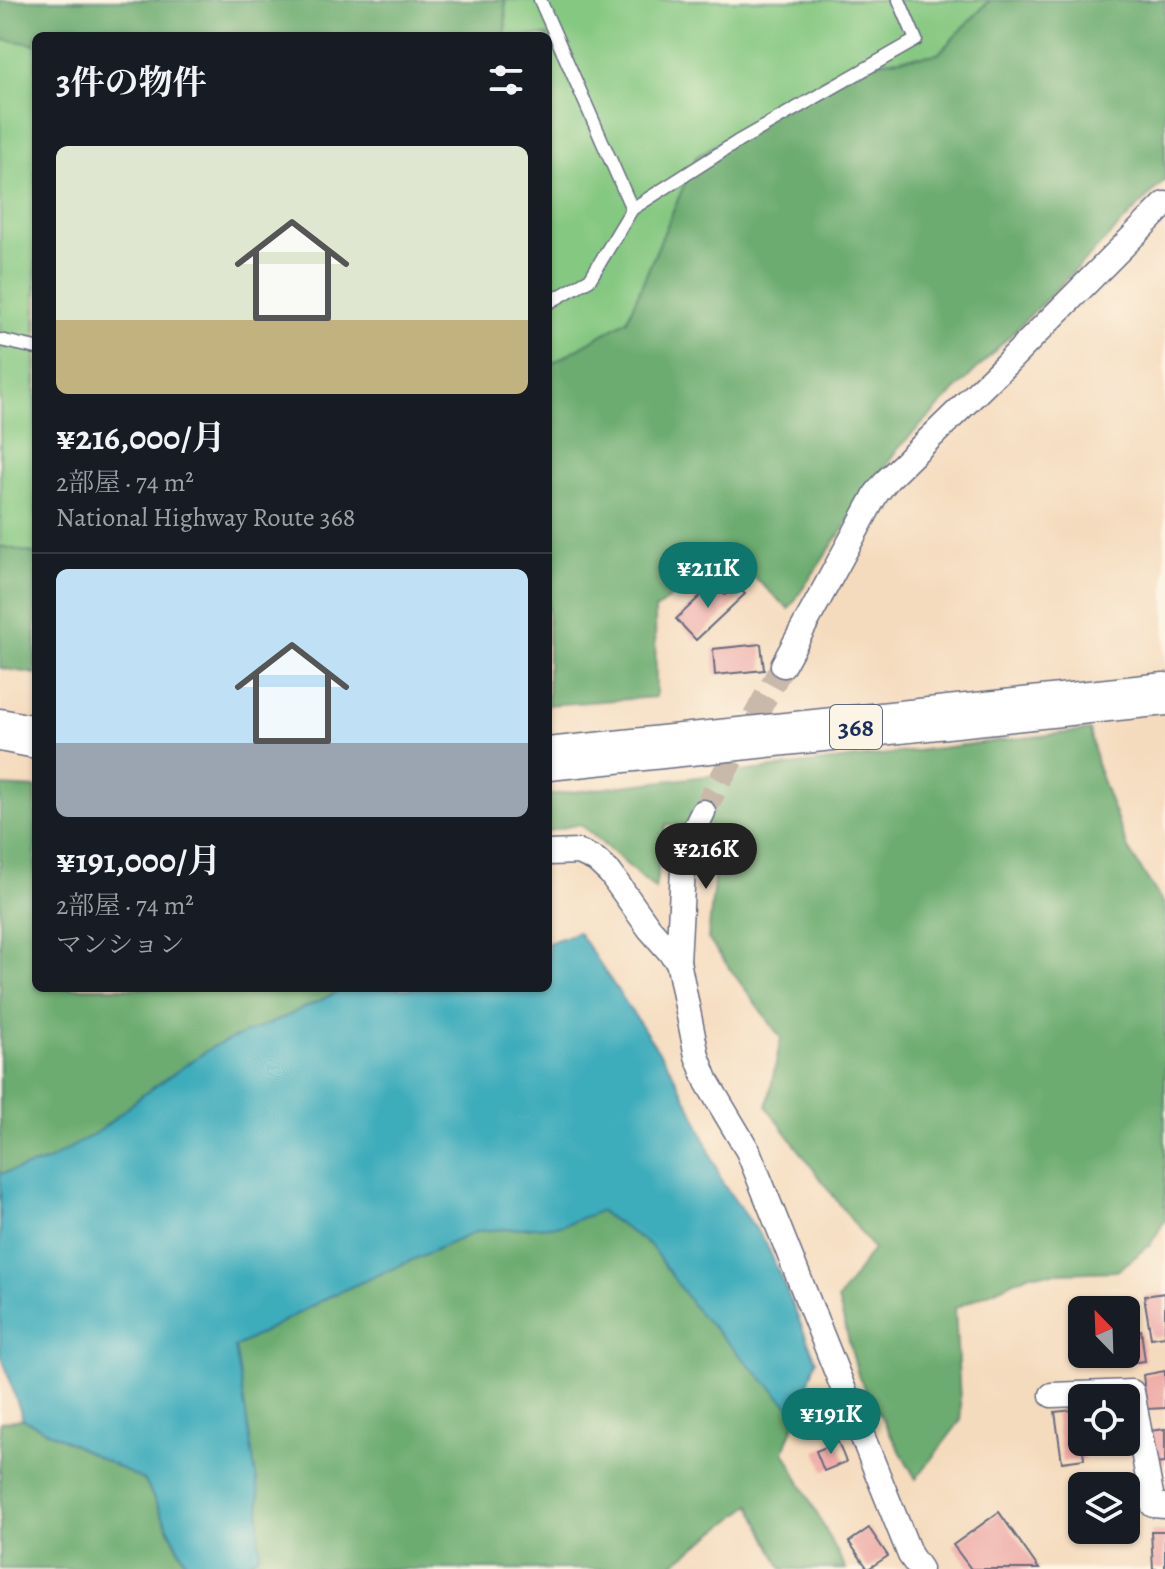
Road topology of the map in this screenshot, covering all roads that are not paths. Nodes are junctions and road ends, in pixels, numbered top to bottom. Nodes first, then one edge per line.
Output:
1 (540, 0) edge
2 (899, 0) edge
3 (1165, 204) edge
4 (632, 209) junction
5 (552, 301) edge
6 (0, 340) edge
7 (32, 347) edge
8 (783, 665) tunnel mouth
9 (1165, 694) edge
10 (0, 730) edge
11 (32, 736) edge
12 (552, 759) edge
13 (703, 812) tunnel mouth
14 (552, 853) edge
15 (678, 961) junction
16 (1052, 1395) dead end
17 (1165, 1506) edge
18 (920, 1569) edge

1 - 4 lane
2 - 4 lane
3 - 8 street
4 - 5 lane
6 - 7 lane
9 - 12 highway, 368
10 - 11 highway
13 - 15 street
14 - 15 street
15 - 18 street
16 - 17 street

